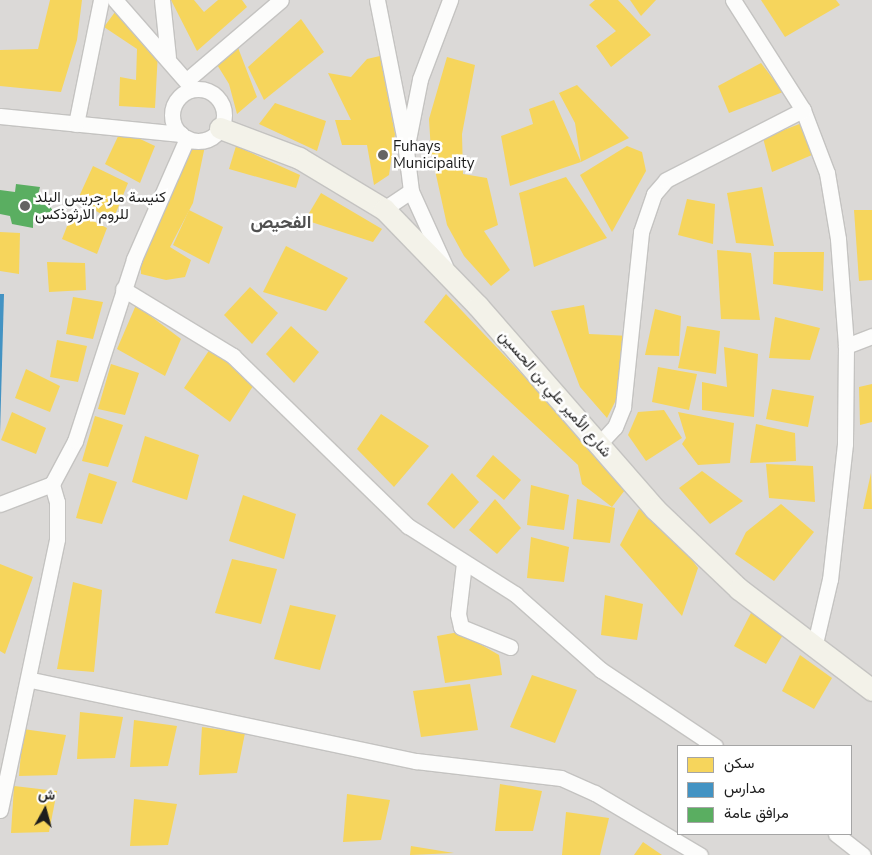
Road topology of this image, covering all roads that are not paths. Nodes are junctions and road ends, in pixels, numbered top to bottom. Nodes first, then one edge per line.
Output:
1 (101, 0) edge
2 (115, 0) edge
3 (162, 0) edge
4 (281, 0) edge
5 (377, 0) edge
6 (450, 0) edge
7 (733, 0) edge
8 (168, 57) junction
9 (190, 85) junction
10 (803, 110) junction
11 (0, 116) edge
12 (76, 124) junction
13 (220, 128) junction
14 (184, 136) junction
15 (406, 150) junction
16 (411, 191) junction
17 (384, 209) junction
18 (451, 279) junction
19 (123, 289) junction
20 (872, 336) edge
21 (846, 346) junction
22 (599, 444) junction
23 (52, 484) junction
24 (0, 504) edge
25 (464, 563) junction
26 (510, 647) dead end
27 (814, 648) junction
28 (31, 680) junction
29 (872, 690) edge
30 (713, 745) edge
31 (0, 810) edge
32 (837, 835) edge
33 (700, 855) edge
34 (863, 855) edge

1 - 12 street
2 - 8 street
3 - 8 street
4 - 9 street
5 - 15 street
6 - 15 street
7 - 10 street
8 - 9 street
9 - 13 street
9 - 14 street
10 - 21 street
10 - 22 street
11 - 12 street
12 - 14 street
13 - 14 street
13 - 17 street, شارع الأمير علي بن الحسين
14 - 19 street
15 - 16 street
16 - 17 street
16 - 18 street
17 - 18 street, شارع الأمير علي بن الحسين
18 - 22 street, شارع الأمير علي بن الحسين
19 - 23 street
19 - 25 street
20 - 21 street
21 - 27 street
22 - 27 street, شارع الأمير علي بن الحسين
23 - 24 street
23 - 28 street
25 - 26 street
25 - 30 street
27 - 29 street, شارع الأمير علي بن الحسين
28 - 31 street
28 - 33 street
32 - 34 street

